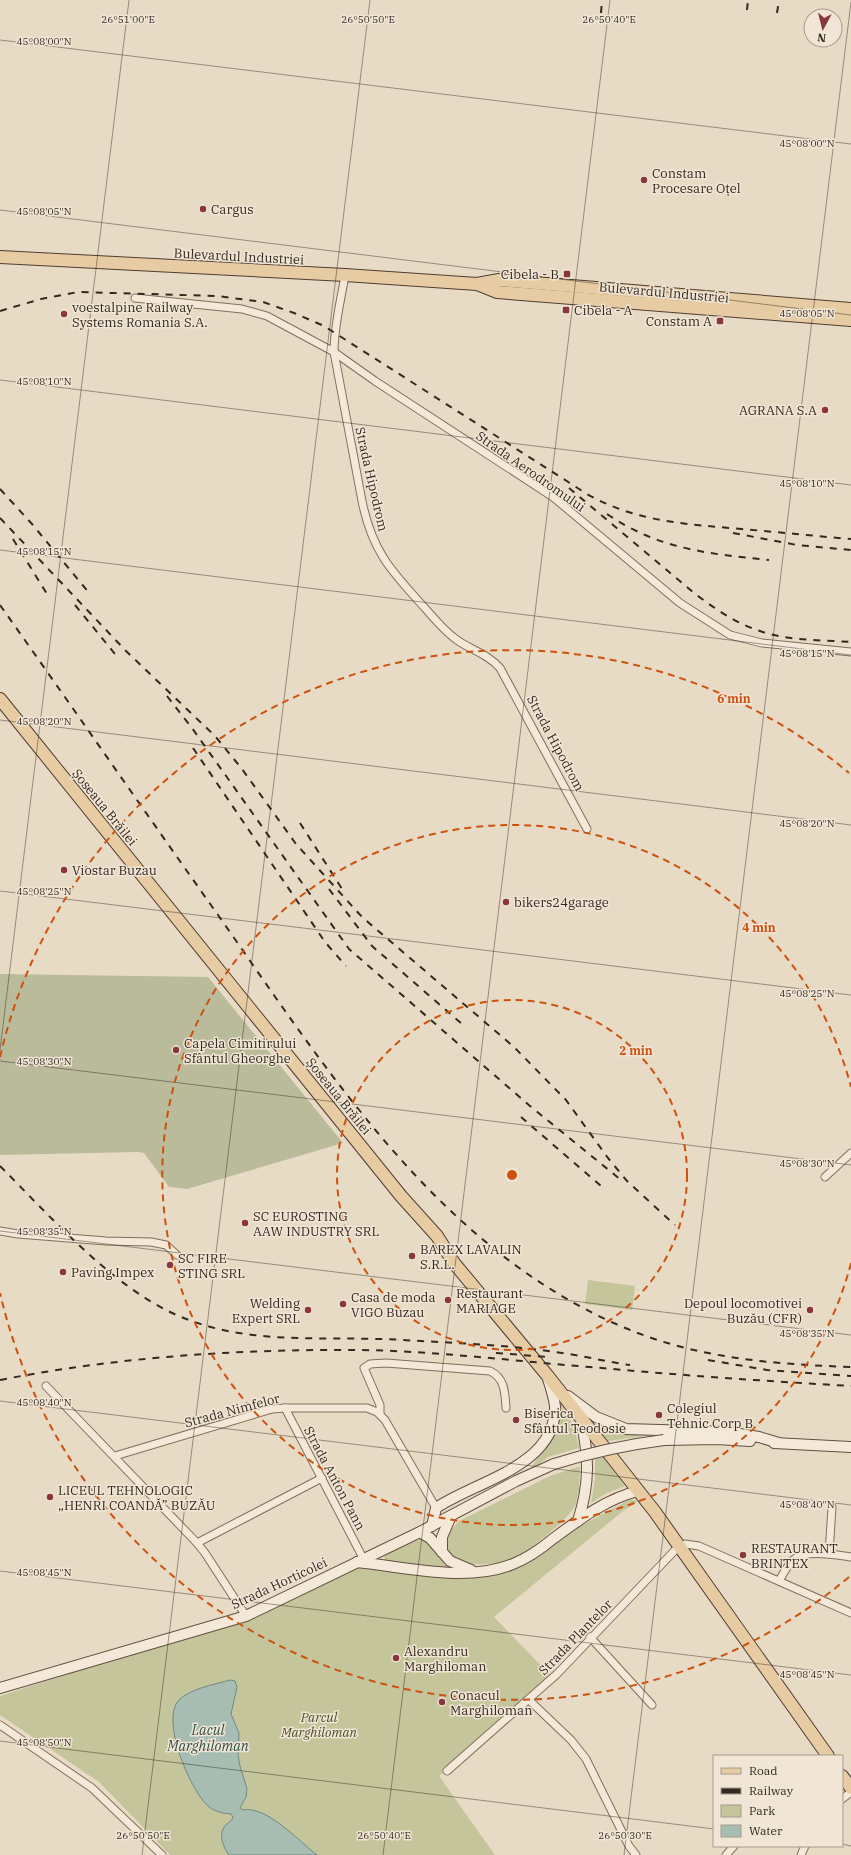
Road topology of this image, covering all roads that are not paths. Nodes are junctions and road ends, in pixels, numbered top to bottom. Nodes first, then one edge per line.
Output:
1 (0, 257) edge
2 (345, 275) junction
3 (477, 284) junction
4 (135, 298) dead end
5 (851, 309) edge
6 (851, 320) edge
7 (334, 352) junction
8 (851, 652) edge
9 (0, 698) edge
10 (587, 829) dead end
11 (851, 1153) edge
12 (824, 1177) dead end
13 (0, 1230) edge
14 (177, 1254) dead end
15 (547, 1375) junction
16 (46, 1386) dead end
17 (285, 1408) junction
18 (506, 1408) dead end
19 (380, 1414) junction
20 (581, 1418) junction
21 (779, 1443) junction
22 (851, 1447) edge
23 (115, 1456) junction
24 (322, 1478) junction
25 (638, 1491) junction
26 (832, 1507) dead end
27 (436, 1508) junction
28 (450, 1516) junction
29 (578, 1521) junction
30 (432, 1526) junction
31 (420, 1532) junction
32 (197, 1543) junction
33 (679, 1546) junction
34 (380, 1551) junction
35 (442, 1552) junction
36 (829, 1554) junction
37 (851, 1557) edge
38 (359, 1560) junction
39 (393, 1566) junction
40 (475, 1572) junction
41 (779, 1581) junction
42 (851, 1613) edge
43 (246, 1616) junction
44 (590, 1637) junction
45 (0, 1688) edge
46 (529, 1700) junction
47 (652, 1705) dead end
48 (0, 1725) edge
49 (827, 1755) edge
50 (447, 1771) dead end
51 (843, 1777) edge
52 (851, 1788) edge
53 (851, 1792) edge
54 (843, 1799) edge
55 (733, 1847) edge
56 (162, 1855) edge
57 (636, 1855) edge
58 (726, 1855) edge

1 - 2 main road, Bulevardul Industriei
2 - 3 main road, Bulevardul Industriei
2 - 7 street, Strada Hipodrom
3 - 5 main road, Bulevardul Industriei
3 - 6 main road, Bulevardul Industriei
4 - 7 street, Strada Aerodromului
7 - 8 street, Strada Aerodromului
7 - 10 street, Strada Hipodrom
9 - 15 main road, Șoseaua Brăilei
11 - 12 street
13 - 14 street
15 - 20 main road, Șoseaua Brăilei
15 - 21 main road
15 - 27 main road
16 - 23 street
17 - 19 street, Strada Nimfelor
17 - 23 street, Strada Nimfelor
17 - 24 street, Strada Anton Pann
18 - 19 street
19 - 27 street
20 - 25 main road, Șoseaua Brăilei
20 - 29 main road
21 - 22 main road
21 - 28 main road, Strada Horticolei, bridge
23 - 32 street
24 - 32 street
24 - 38 street, Strada Anton Pann
25 - 29 main road
25 - 33 main road, Șoseaua Brăilei
26 - 36 street
27 - 30 main road
28 - 30 main road, Strada Horticolei
28 - 35 main road
29 - 40 main road
30 - 31 main road, Strada Horticolei
31 - 34 main road, Strada Horticolei
31 - 35 main road
32 - 43 street
33 - 41 street
33 - 44 street, Strada Plantelor
33 - 49 main road, Șoseaua Brăilei
34 - 38 main road, Strada Horticolei
34 - 39 main road
35 - 40 main road
36 - 37 street
36 - 41 street
38 - 39 main road
38 - 43 main road, Strada Horticolei
39 - 40 main road
41 - 42 street
43 - 45 main road, Strada Horticolei
44 - 46 street, Strada Plantelor
44 - 47 street
46 - 50 street, Strada Plantelor
46 - 57 street
48 - 56 street
51 - 52 main road
53 - 54 street
55 - 58 street

